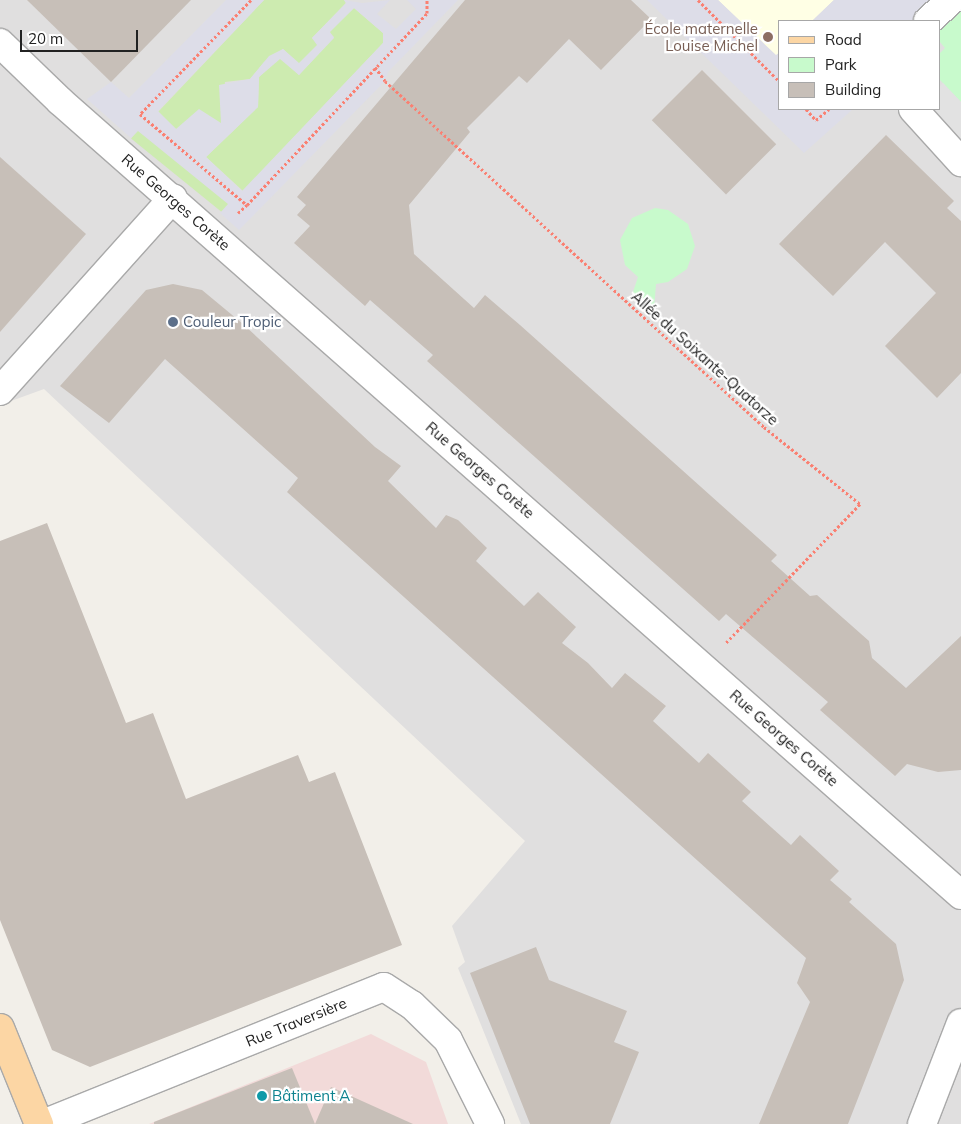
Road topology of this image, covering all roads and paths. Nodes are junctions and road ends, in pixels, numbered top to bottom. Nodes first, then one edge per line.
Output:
1 (251, 0) edge
2 (427, 0) edge
3 (698, 0) edge
4 (951, 0) edge
5 (929, 20) edge
6 (0, 44) edge
7 (375, 67) junction
8 (778, 80) edge
9 (807, 110) edge
10 (828, 110) edge
11 (914, 110) edge
12 (961, 162) edge
13 (173, 198) junction
14 (0, 391) edge
15 (703, 666) junction
16 (961, 895) edge
17 (961, 1023) edge
18 (0, 1028) edge
19 (39, 1124) edge
20 (43, 1124) edge
21 (490, 1124) edge
22 (922, 1124) edge

1 - 7 path
2 - 7 path
3 - 8 path
4 - 5 street
6 - 13 street, Rue Georges Corète
7 - 15 path, Allée du Soixante-Quatorze
9 - 10 path
11 - 12 street
13 - 14 street
13 - 15 street, Rue Georges Corète
15 - 16 street, Rue Georges Corète
17 - 22 street
18 - 19 main road
20 - 21 street, Rue Traversière

